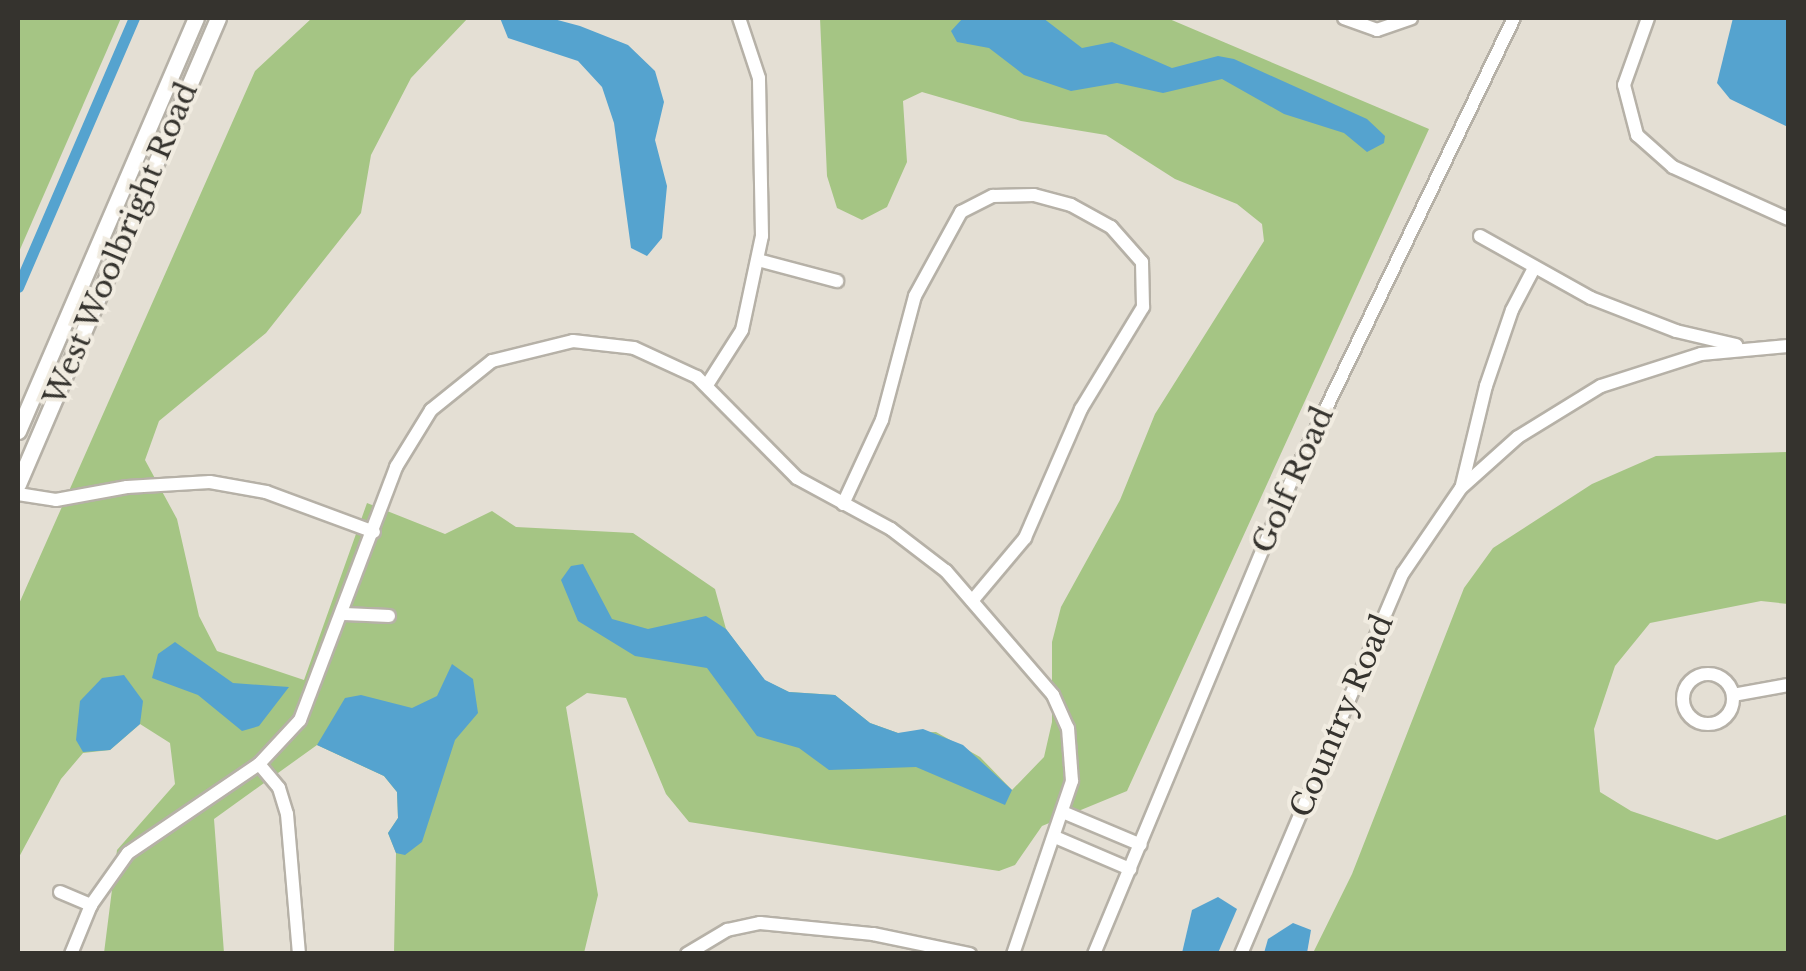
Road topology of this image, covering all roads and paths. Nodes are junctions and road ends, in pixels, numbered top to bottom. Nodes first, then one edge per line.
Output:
1 (196, 18) edge
2 (218, 18) edge
3 (740, 18) edge
4 (1344, 18) edge
5 (1411, 18) edge
6 (1514, 18) edge
7 (1648, 18) edge
8 (1788, 219) edge
9 (1480, 236) dead end
10 (758, 260) junction
11 (1533, 270) junction
12 (837, 280) dead end
13 (1743, 346) junction
14 (1788, 346) edge
15 (707, 385) junction
16 (18, 431) edge
17 (20, 478) edge
18 (1461, 488) junction
19 (18, 494) edge
20 (842, 504) junction
21 (374, 532) junction
22 (972, 601) junction
23 (345, 614) junction
24 (389, 616) dead end
25 (1788, 686) edge
26 (1733, 695) junction
27 (259, 764) junction
28 (1065, 813) junction
29 (1090, 824) junction
30 (1055, 837) junction
31 (1141, 845) junction
32 (1079, 848) junction
33 (1130, 869) junction
34 (60, 892) dead end
35 (91, 905) junction
36 (899, 946) edge
37 (71, 954) edge
38 (298, 954) edge
39 (687, 954) edge
40 (970, 954) edge
41 (1013, 954) edge
42 (1094, 954) edge
43 (1241, 954) edge

1 - 16 main road, West Woolbright Road
2 - 17 main road, West Woolbright Road
3 - 10 street
4 - 5 street
6 - 31 street, Golf Road
7 - 8 street
9 - 11 street
10 - 12 street
10 - 15 street
11 - 13 street
11 - 18 street, Country Road
13 - 14 street
13 - 18 street, Country Road
15 - 20 street
15 - 21 street
18 - 43 street, Country Road
19 - 21 street
20 - 22 street
20 - 22 street
21 - 23 street
22 - 28 street
23 - 24 street
23 - 27 street
25 - 26 street
26 - 26 street
27 - 35 street
27 - 38 street
28 - 29 street
28 - 30 street
29 - 31 street
29 - 32 street
30 - 32 street
30 - 41 street
31 - 33 street, Golf Road
32 - 33 street
33 - 42 street, Golf Road
34 - 35 street
35 - 37 street
36 - 39 street
36 - 40 street

